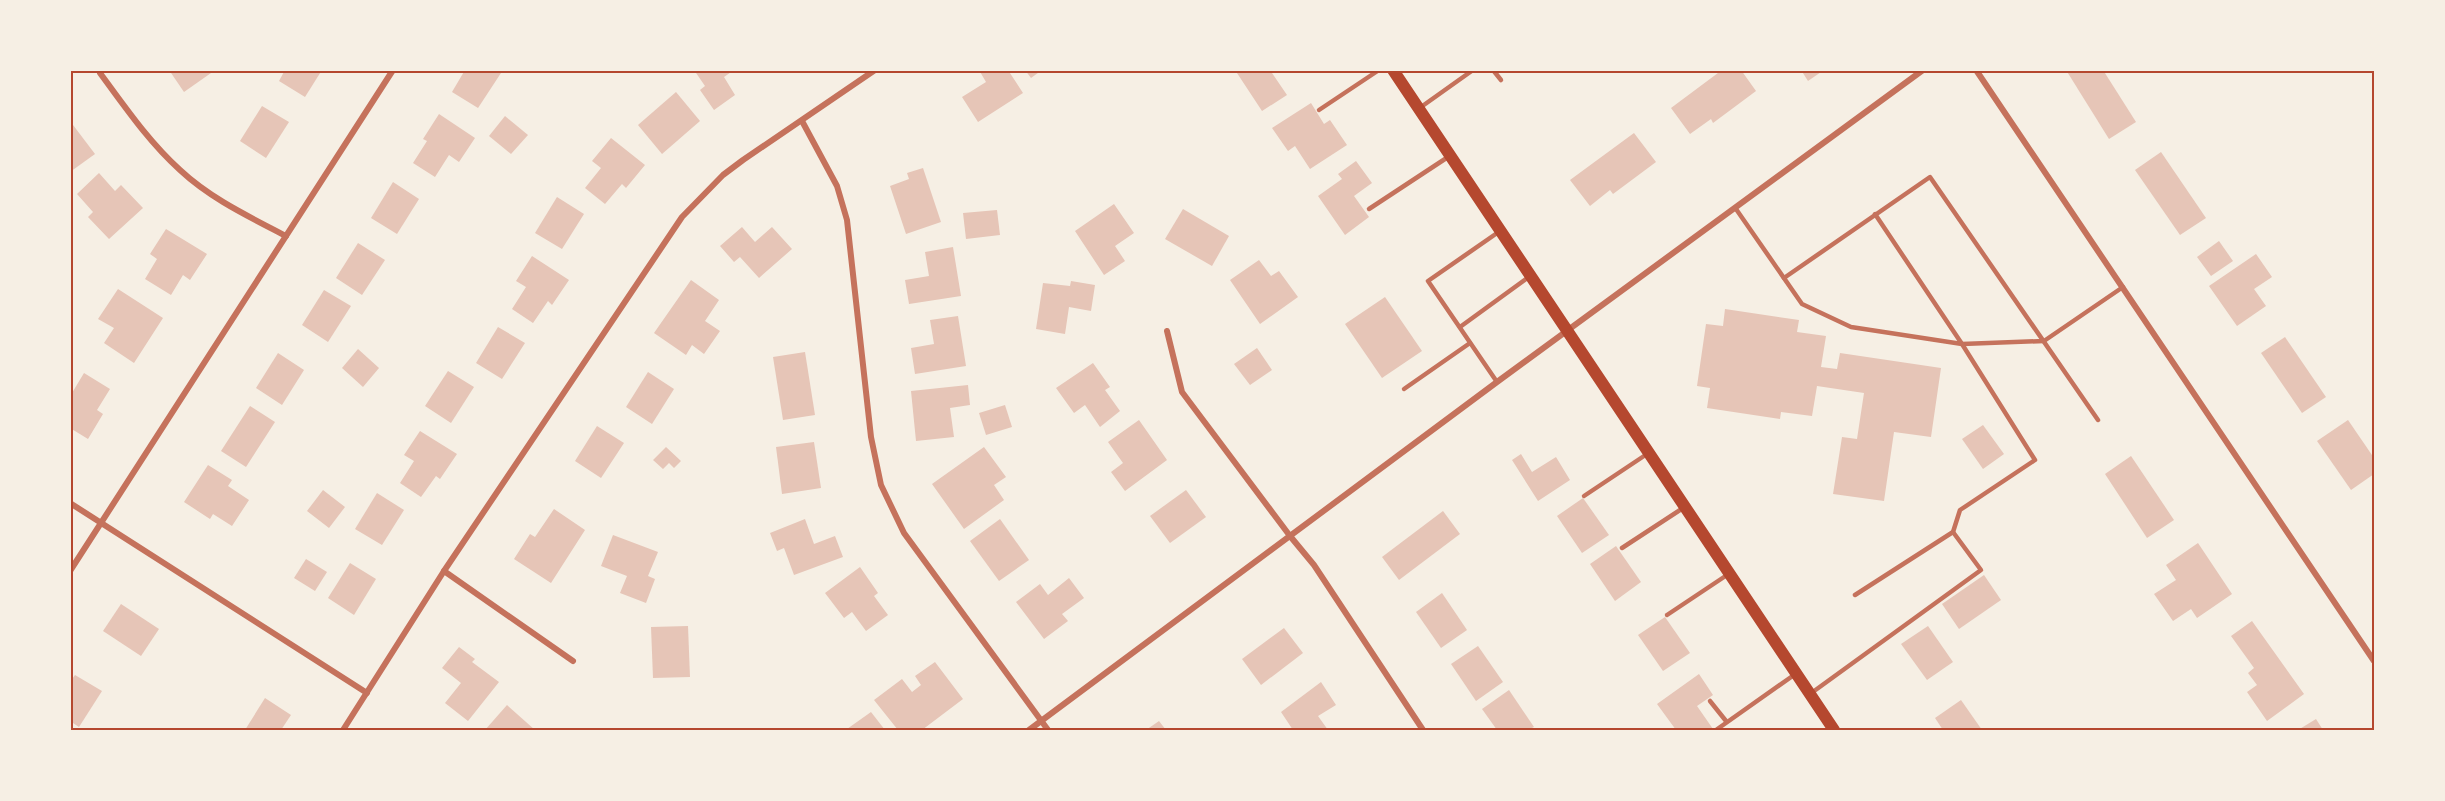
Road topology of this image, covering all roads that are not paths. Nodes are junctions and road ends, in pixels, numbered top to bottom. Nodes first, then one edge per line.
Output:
1 (393, 70) edge
2 (875, 70) edge
3 (1379, 70) edge
4 (1393, 70) edge
5 (1473, 70) edge
6 (1493, 70) edge
7 (1923, 70) edge
8 (1977, 70) edge
9 (100, 73) dead end
10 (1501, 80) dead end
11 (1419, 108) junction
12 (1319, 110) dead end
13 (802, 121) junction
14 (1450, 155) junction
15 (1369, 209) dead end
16 (1736, 209) junction
17 (1875, 214) junction
18 (1501, 231) junction
19 (286, 236) junction
20 (1530, 275) junction
21 (1784, 278) junction
22 (2123, 287) junction
23 (1460, 327) junction
24 (1567, 330) junction
25 (1167, 331) dead end
26 (2043, 341) junction
27 (1470, 343) junction
28 (1962, 344) junction
29 (1497, 382) junction
30 (1404, 389) dead end
31 (2098, 420) dead end
32 (1649, 453) junction
33 (1584, 496) dead end
34 (70, 503) edge
35 (1685, 506) junction
36 (101, 524) junction
37 (1953, 532) junction
38 (1290, 536) junction
39 (1622, 548) dead end
40 (70, 571) edge
41 (444, 571) junction
42 (1730, 574) junction
43 (1855, 595) dead end
44 (1666, 615) dead end
45 (573, 661) dead end
46 (2374, 661) edge
47 (1796, 674) junction
48 (368, 693) junction
49 (1810, 694) junction
50 (1710, 701) dead end
51 (1042, 721) junction
52 (1726, 721) junction
53 (343, 730) edge
54 (1029, 730) edge
55 (1048, 730) edge
56 (1423, 730) edge
57 (1716, 730) edge
58 (1834, 730) edge

1 - 19 street
2 - 13 street
3 - 12 lane
4 - 11 main road
5 - 11 lane
6 - 10 lane
7 - 16 street
8 - 22 street
9 - 19 street
11 - 14 main road
13 - 41 street
13 - 51 street
14 - 15 lane
14 - 18 main road
16 - 21 lane
16 - 24 street
17 - 21 lane
17 - 26 lane
17 - 28 lane
18 - 20 main road
18 - 23 lane
19 - 36 street
20 - 23 lane
20 - 24 main road
21 - 28 lane
22 - 26 lane
22 - 46 street
23 - 27 lane
24 - 29 street
24 - 32 main road
25 - 38 street
26 - 28 lane
26 - 31 lane
27 - 29 lane
27 - 30 lane
28 - 37 lane
29 - 38 street
32 - 33 lane
32 - 35 main road
34 - 36 street
35 - 39 lane
35 - 42 main road
36 - 40 street
36 - 48 street
37 - 43 lane
37 - 49 lane
38 - 51 street
38 - 56 street
41 - 45 street
41 - 48 street
42 - 44 lane
42 - 47 main road
47 - 49 main road
47 - 52 lane
48 - 53 street
49 - 58 main road
50 - 52 lane
51 - 54 street
51 - 55 street
52 - 57 lane

